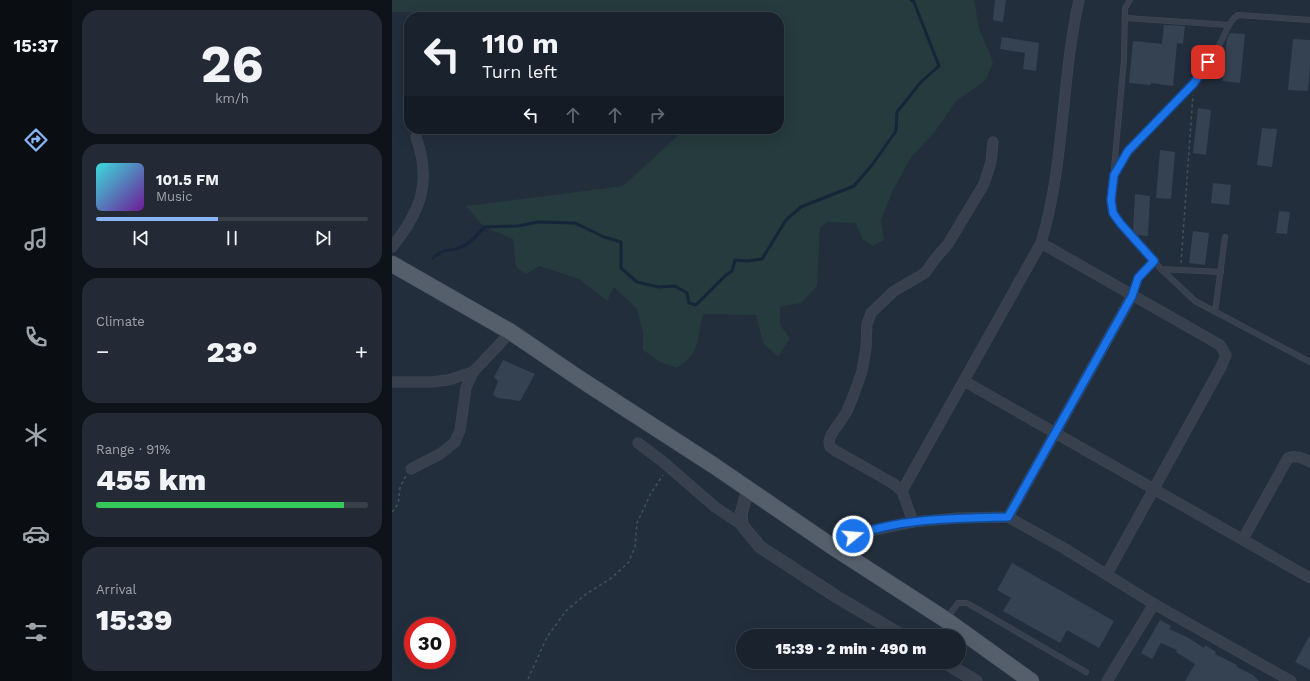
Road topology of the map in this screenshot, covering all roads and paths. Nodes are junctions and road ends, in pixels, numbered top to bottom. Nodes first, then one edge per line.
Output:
1 (1079, 0) edge
2 (1130, 0) edge
3 (1126, 18) junction
4 (1310, 20) edge
5 (1229, 25) junction
6 (1194, 83) junction
7 (416, 137) dead end
8 (992, 142) dead end
9 (1114, 175) junction
10 (1225, 237) dead end
11 (1041, 243) junction
12 (392, 247) edge
13 (1154, 261) junction
14 (392, 264) edge
15 (1161, 269) junction
16 (1180, 269) junction
17 (1221, 272) junction
18 (1132, 296) junction
19 (1215, 312) junction
20 (510, 332) junction
21 (1310, 362) edge
22 (472, 372) junction
23 (964, 381) junction
24 (392, 382) edge
25 (1055, 433) junction
26 (638, 443) dead end
27 (1310, 462) edge
28 (669, 466) junction
29 (411, 470) joint
30 (748, 489) junction
31 (1153, 490) junction
32 (902, 491) junction
33 (392, 512) edge
34 (1008, 517) junction
35 (913, 522) junction
36 (742, 525) junction
37 (1243, 539) junction
38 (830, 545) junction
39 (1107, 574) junction
40 (1310, 578) edge
41 (1154, 604) junction
42 (946, 620) junction
43 (891, 629) edge
44 (956, 669) edge
45 (1086, 672) dead end
46 (528, 680) dead end
47 (976, 681) edge
48 (1031, 681) edge
49 (1106, 681) edge
50 (1291, 681) edge

1 - 11 street
2 - 3 lane
3 - 5 lane
3 - 9 lane
4 - 5 lane
5 - 6 lane
6 - 9 lane
6 - 16 path
7 - 12 street
8 - 32 street
9 - 13 lane
10 - 17 lane
11 - 18 street
11 - 23 street
13 - 15 lane
13 - 18 lane
14 - 20 main road
15 - 16 lane
15 - 19 lane
16 - 17 lane
17 - 19 lane
18 - 25 street
18 - 31 street
19 - 21 lane
20 - 22 street
20 - 30 main road
22 - 24 street
22 - 29 street
23 - 25 street
23 - 32 street
25 - 31 street
25 - 34 street
26 - 28 street
27 - 37 street
28 - 36 street
28 - 46 path
29 - 33 path
30 - 36 street
30 - 38 main road
31 - 37 street
31 - 39 street
32 - 35 street
34 - 35 street
34 - 39 street
35 - 38 street
36 - 43 street
37 - 40 street
38 - 42 main road
39 - 41 street
41 - 49 street
41 - 50 street
42 - 45 lane
42 - 48 main road
44 - 47 street

